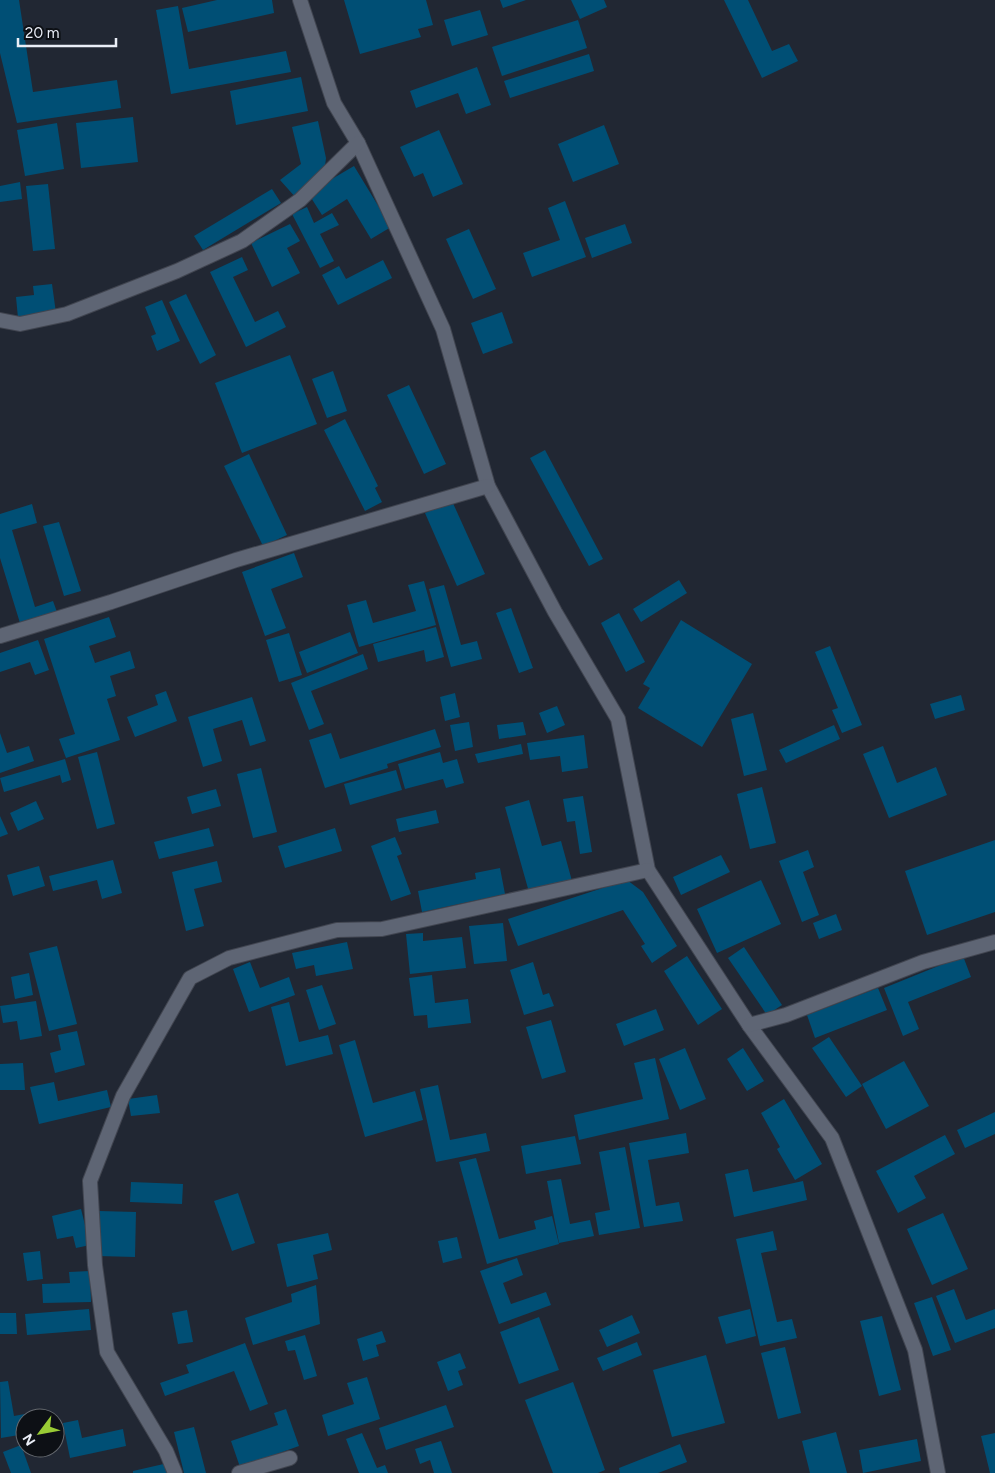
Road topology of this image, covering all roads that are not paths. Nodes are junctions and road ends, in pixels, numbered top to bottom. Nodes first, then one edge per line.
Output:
1 (300, 0) edge
2 (358, 143) junction
3 (0, 320) edge
4 (488, 486) junction
5 (0, 636) edge
6 (648, 870) junction
7 (995, 942) edge
8 (749, 1025) junction
9 (290, 1458) dead end
10 (175, 1473) edge
11 (239, 1473) edge
12 (938, 1473) edge

1 - 2 street
2 - 3 street
2 - 4 street
4 - 5 street
4 - 6 street
6 - 8 street
6 - 10 street
7 - 8 street
8 - 12 street
9 - 11 street

